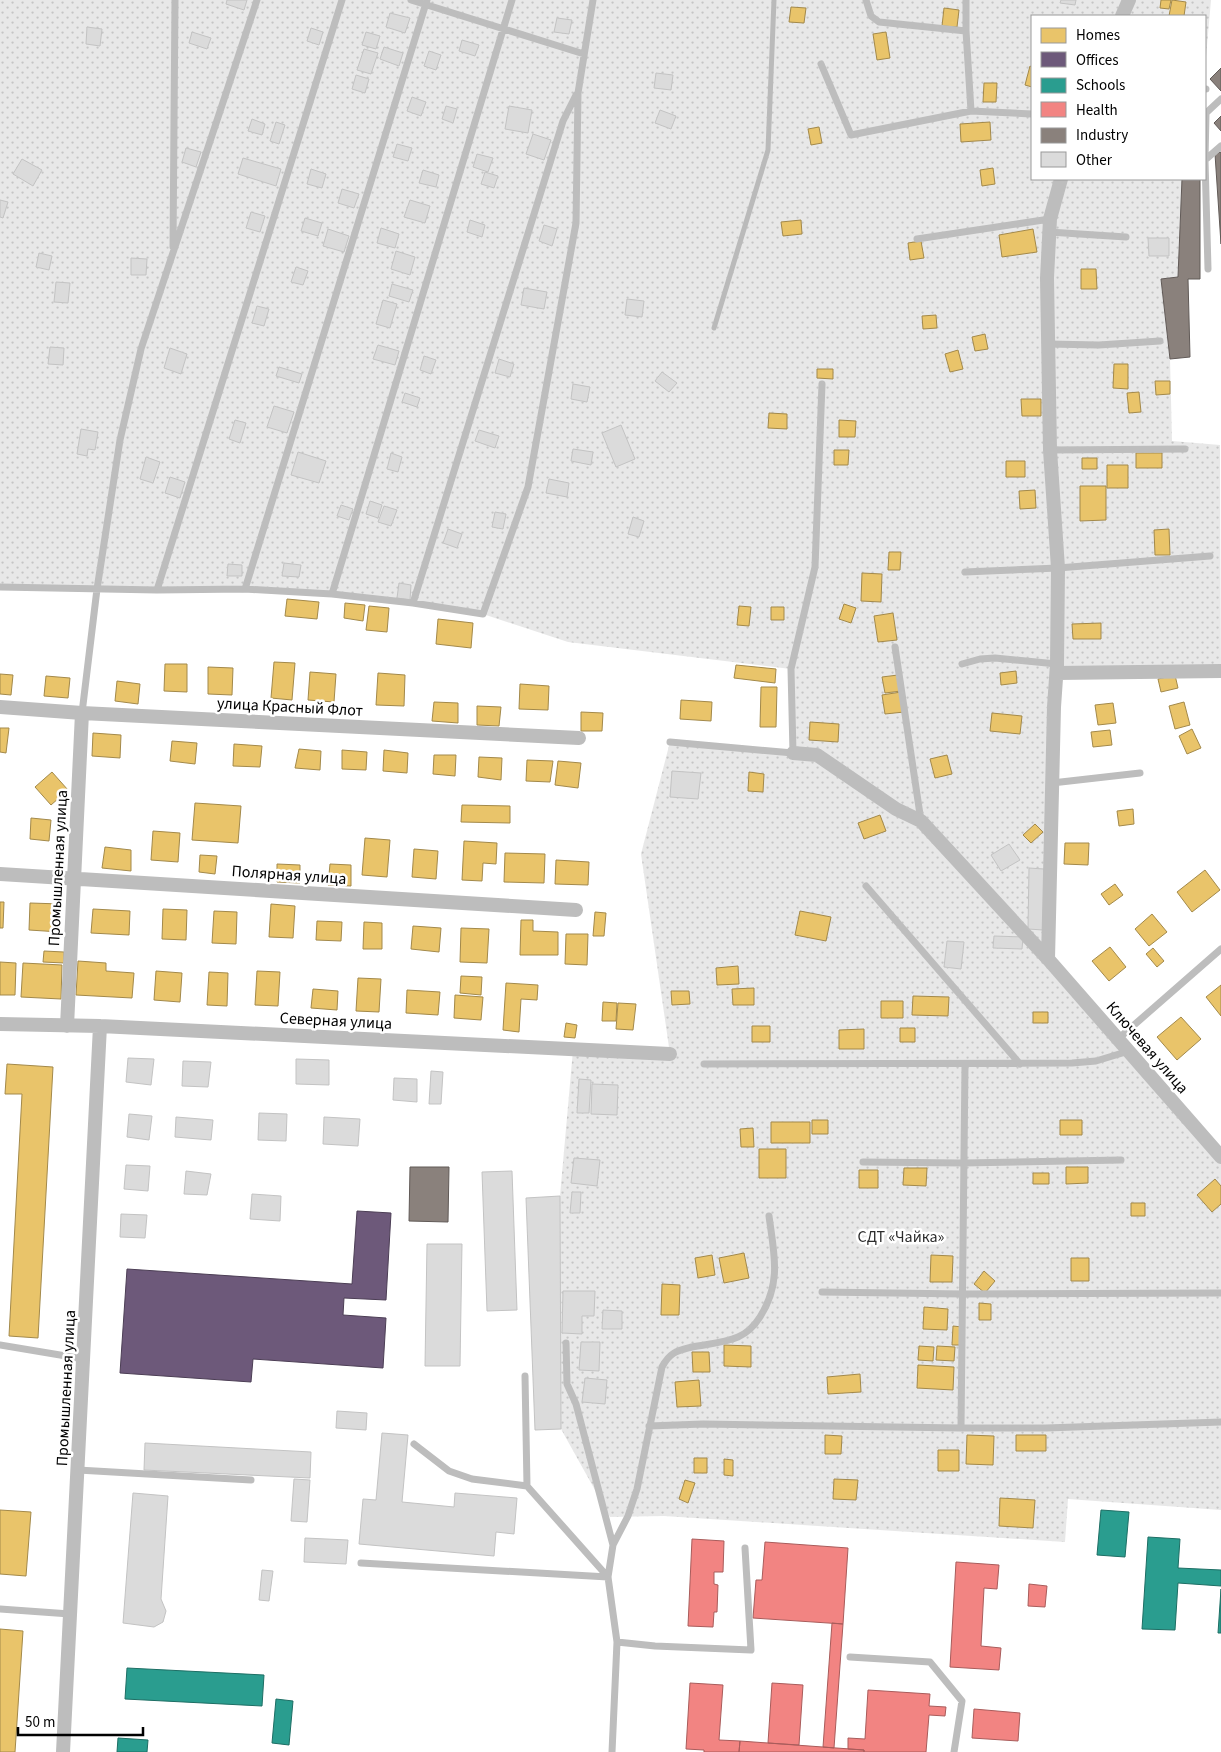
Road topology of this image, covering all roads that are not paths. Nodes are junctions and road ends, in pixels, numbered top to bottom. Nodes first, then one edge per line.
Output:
1 (175, 0) edge
2 (257, 0) edge
3 (342, 0) edge
4 (411, 0) edge
5 (512, 0) edge
6 (593, 0) edge
7 (866, 0) edge
8 (966, 0) edge
9 (1129, 0) edge
10 (427, 2) edge
11 (1122, 15) edge
12 (503, 28) junction
13 (966, 32) junction
14 (584, 54) junction
15 (820, 64) dead end
16 (578, 93) junction
17 (1221, 99) edge
18 (971, 111) junction
19 (1206, 112) edge
20 (1031, 114) edge
21 (1221, 146) edge
22 (1206, 159) edge
23 (1061, 180) edge
24 (1206, 180) edge
25 (1049, 226) junction
26 (1126, 237) dead end
27 (917, 239) dead end
28 (173, 254) junction
29 (1208, 269) dead end
30 (1160, 342) dead end
31 (1048, 344) junction
32 (822, 384) dead end
33 (1184, 449) dead end
34 (1050, 450) junction
35 (1210, 556) dead end
36 (1058, 568) junction
37 (965, 572) dead end
38 (0, 587) edge
39 (97, 589) junction
40 (244, 589) junction
41 (157, 590) junction
42 (332, 594) junction
43 (413, 603) junction
44 (895, 647) dead end
45 (962, 664) dead end
46 (1057, 668) junction
47 (1221, 671) edge
48 (0, 706) edge
49 (82, 713) junction
50 (579, 738) dead end
51 (670, 742) dead end
52 (793, 753) junction
53 (1140, 773) dead end
54 (1052, 784) junction
55 (921, 821) junction
56 (0, 874) edge
57 (73, 878) junction
58 (866, 886) dead end
59 (576, 910) dead end
60 (1221, 949) edge
61 (1048, 959) junction
62 (0, 1024) edge
63 (67, 1026) junction
64 (100, 1026) junction
65 (1118, 1039) junction
66 (1128, 1051) junction
67 (670, 1054) dead end
68 (704, 1064) dead end
69 (1020, 1064) junction
70 (965, 1065) junction
71 (1221, 1157) edge
72 (1122, 1160) dead end
73 (863, 1162) dead end
74 (963, 1163) junction
75 (769, 1216) dead end
76 (822, 1292) dead end
77 (1221, 1293) edge
78 (963, 1294) junction
79 (566, 1343) dead end
80 (0, 1345) edge
81 (84, 1359) junction
82 (525, 1376) dead end
83 (1221, 1422) edge
84 (649, 1426) junction
85 (961, 1428) junction
86 (414, 1444) dead end
87 (78, 1470) junction
88 (251, 1480) dead end
89 (527, 1486) junction
90 (613, 1544) junction
91 (745, 1548) dead end
92 (361, 1563) dead end
93 (608, 1577) junction
94 (0, 1610) edge
95 (71, 1614) junction
96 (617, 1642) junction
97 (850, 1658) dead end
98 (63, 1752) edge
99 (612, 1752) edge
100 (954, 1752) edge

1 - 28 lane
2 - 28 lane
3 - 41 lane
4 - 10 lane
5 - 12 lane
6 - 14 lane
7 - 13 lane
8 - 13 lane
9 - 11 street
10 - 12 lane
10 - 40 lane
12 - 14 lane
12 - 42 lane
13 - 18 lane
14 - 16 lane
15 - 18 lane
16 - 43 lane
16 - 43 lane
17 - 19 lane
18 - 20 lane
21 - 22 lane
23 - 25 street
24 - 29 lane
25 - 26 lane
25 - 27 lane
25 - 31 street
28 - 39 lane
30 - 31 lane
31 - 34 street
32 - 52 lane
33 - 34 lane
34 - 36 street
35 - 36 lane
36 - 37 lane
36 - 46 street
38 - 39 lane
39 - 41 lane
39 - 49 lane
40 - 41 lane
40 - 42 lane
42 - 43 lane
44 - 55 lane
45 - 46 lane
46 - 47 street
46 - 54 street
48 - 49 street, улица Красный Флот
49 - 50 street, улица Красный Флот
49 - 57 street, Промышленная улица
51 - 52 lane
52 - 55 street
53 - 54 lane
54 - 61 street
55 - 61 street, Ключевая улица
56 - 57 street, Полярная улица
57 - 59 street, Полярная улица
57 - 63 street, Промышленная улица
58 - 69 lane
60 - 65 lane
61 - 65 street, Ключевая улица
62 - 63 street, Северная улица
63 - 64 street, Северная улица
64 - 67 street, Северная улица
64 - 81 street, Промышленная улица
65 - 66 street, Ключевая улица
66 - 69 lane
66 - 71 street, Ключевая улица
68 - 70 lane
69 - 70 lane
70 - 74 lane
72 - 74 lane
73 - 74 lane
74 - 78 lane
75 - 84 lane
76 - 78 lane
77 - 78 lane
78 - 85 lane
79 - 90 lane
80 - 81 lane
81 - 87 street, Промышленная улица
82 - 89 lane
83 - 85 lane
84 - 85 lane
84 - 90 lane
86 - 89 lane
87 - 88 lane
87 - 95 street, Промышленная улица
89 - 93 lane
90 - 93 lane
91 - 96 lane
92 - 93 lane
93 - 96 lane
94 - 95 lane
95 - 98 street, Промышленная улица
96 - 99 lane
97 - 100 lane

